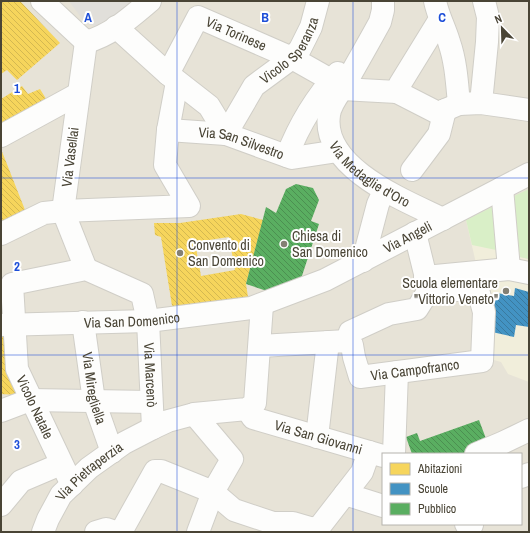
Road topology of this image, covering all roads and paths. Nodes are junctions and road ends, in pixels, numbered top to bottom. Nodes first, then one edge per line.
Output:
1 (42, 1) edge
2 (150, 1) edge
3 (318, 1) edge
4 (383, 1) edge
5 (484, 1) edge
6 (438, 10) edge
7 (116, 27) junction
8 (86, 42) junction
9 (292, 58) junction
10 (348, 64) dead end
11 (173, 78) junction
12 (337, 84) junction
13 (397, 92) junction
14 (78, 94) junction
15 (481, 103) junction
16 (452, 107) junction
17 (529, 108) edge
18 (168, 130) junction
19 (226, 134) junction
20 (1, 136) edge
21 (338, 151) junction
22 (287, 156) junction
23 (412, 170) dead end
24 (529, 174) edge
25 (502, 188) junction
26 (384, 191) junction
27 (63, 211) junction
28 (443, 219) junction
29 (415, 233) junction
30 (1, 234) edge
31 (363, 260) junction
32 (86, 269) junction
33 (519, 271) edge
34 (427, 283) junction
35 (262, 305) junction
36 (148, 321) junction
37 (83, 322) junction
38 (7, 325) edge
39 (338, 342) junction
40 (260, 346) junction
41 (397, 372) junction
42 (30, 400) junction
43 (94, 401) junction
44 (151, 402) junction
45 (1, 411) edge
46 (194, 414) junction
47 (250, 414) junction
48 (152, 428) junction
49 (529, 430) edge
50 (317, 437) junction
51 (504, 449) edge
52 (112, 452) junction
53 (394, 453) edge
54 (482, 453) edge
55 (376, 454) edge
56 (61, 464) junction
57 (72, 485) junction
58 (213, 492) junction
59 (345, 494) junction
60 (1, 505) edge
61 (382, 506) edge
62 (44, 532) edge
63 (96, 532) edge
64 (115, 532) edge
65 (121, 532) edge
66 (198, 532) edge

1 - 8 street
2 - 7 street
3 - 9 street, Vicolo Speranza
4 - 12 street, Via Medaglie d'Oro
5 - 15 street
6 - 13 street
6 - 16 street
7 - 8 street
7 - 11 street
8 - 14 street, Via Vasellai
9 - 11 street, Via Torinese
9 - 12 street, Via Torinese
9 - 19 street, Vicolo Speranza
10 - 12 street
11 - 18 street
11 - 19 street
12 - 13 street
12 - 21 street, Via Medaglie d'Oro
12 - 22 street
13 - 16 street
14 - 20 street
14 - 27 street, Via Vasellai
15 - 16 street
15 - 17 street
16 - 23 street
18 - 19 street, Via San Silvestro
18 - 27 street
19 - 22 street, Via San Silvestro
21 - 22 street, Via San Silvestro
21 - 26 street, Via Medaglie d'Oro
24 - 25 street, Via Angeli
25 - 28 street, Via Angeli
25 - 33 street
26 - 28 street, Via Medaglie d'Oro
26 - 31 street
27 - 30 street
27 - 32 street, Via Vasellai
28 - 29 street, Via Angeli
29 - 31 street, Via Angeli
29 - 34 street
31 - 35 street, Via Angeli
32 - 36 street, Via Marcenò
32 - 38 street, Vicolo Natale
33 - 34 street
34 - 39 street
34 - 41 street, Via Campofranco
35 - 36 street, Via San Domenico
35 - 40 street
36 - 37 street, Via San Domenico
36 - 44 street, Via Marcenò
37 - 38 street, Via San Domenico
37 - 43 street, Via Miregliella
38 - 42 street, Vicolo Natale
39 - 40 street
39 - 41 street, Via Campofranco
39 - 50 street
40 - 47 street
41 - 53 street
42 - 43 street
42 - 45 street
42 - 56 street, Vicolo Natale
43 - 44 street
43 - 52 street, Via Miregliella
44 - 48 street, Via Marcenò
46 - 47 street, Via Pietraperzia
46 - 48 street, Via Pietraperzia
46 - 58 street
47 - 50 street, Via San Giovanni
48 - 52 street, Via Pietraperzia
49 - 51 street
50 - 55 street, Via San Giovanni
51 - 54 street
52 - 57 street, Via Pietraperzia
55 - 59 street
56 - 57 street, Vicolo Natale
56 - 60 street
57 - 62 street, Via Pietraperzia
58 - 59 street
58 - 65 street
58 - 66 street
59 - 61 street
63 - 64 street

